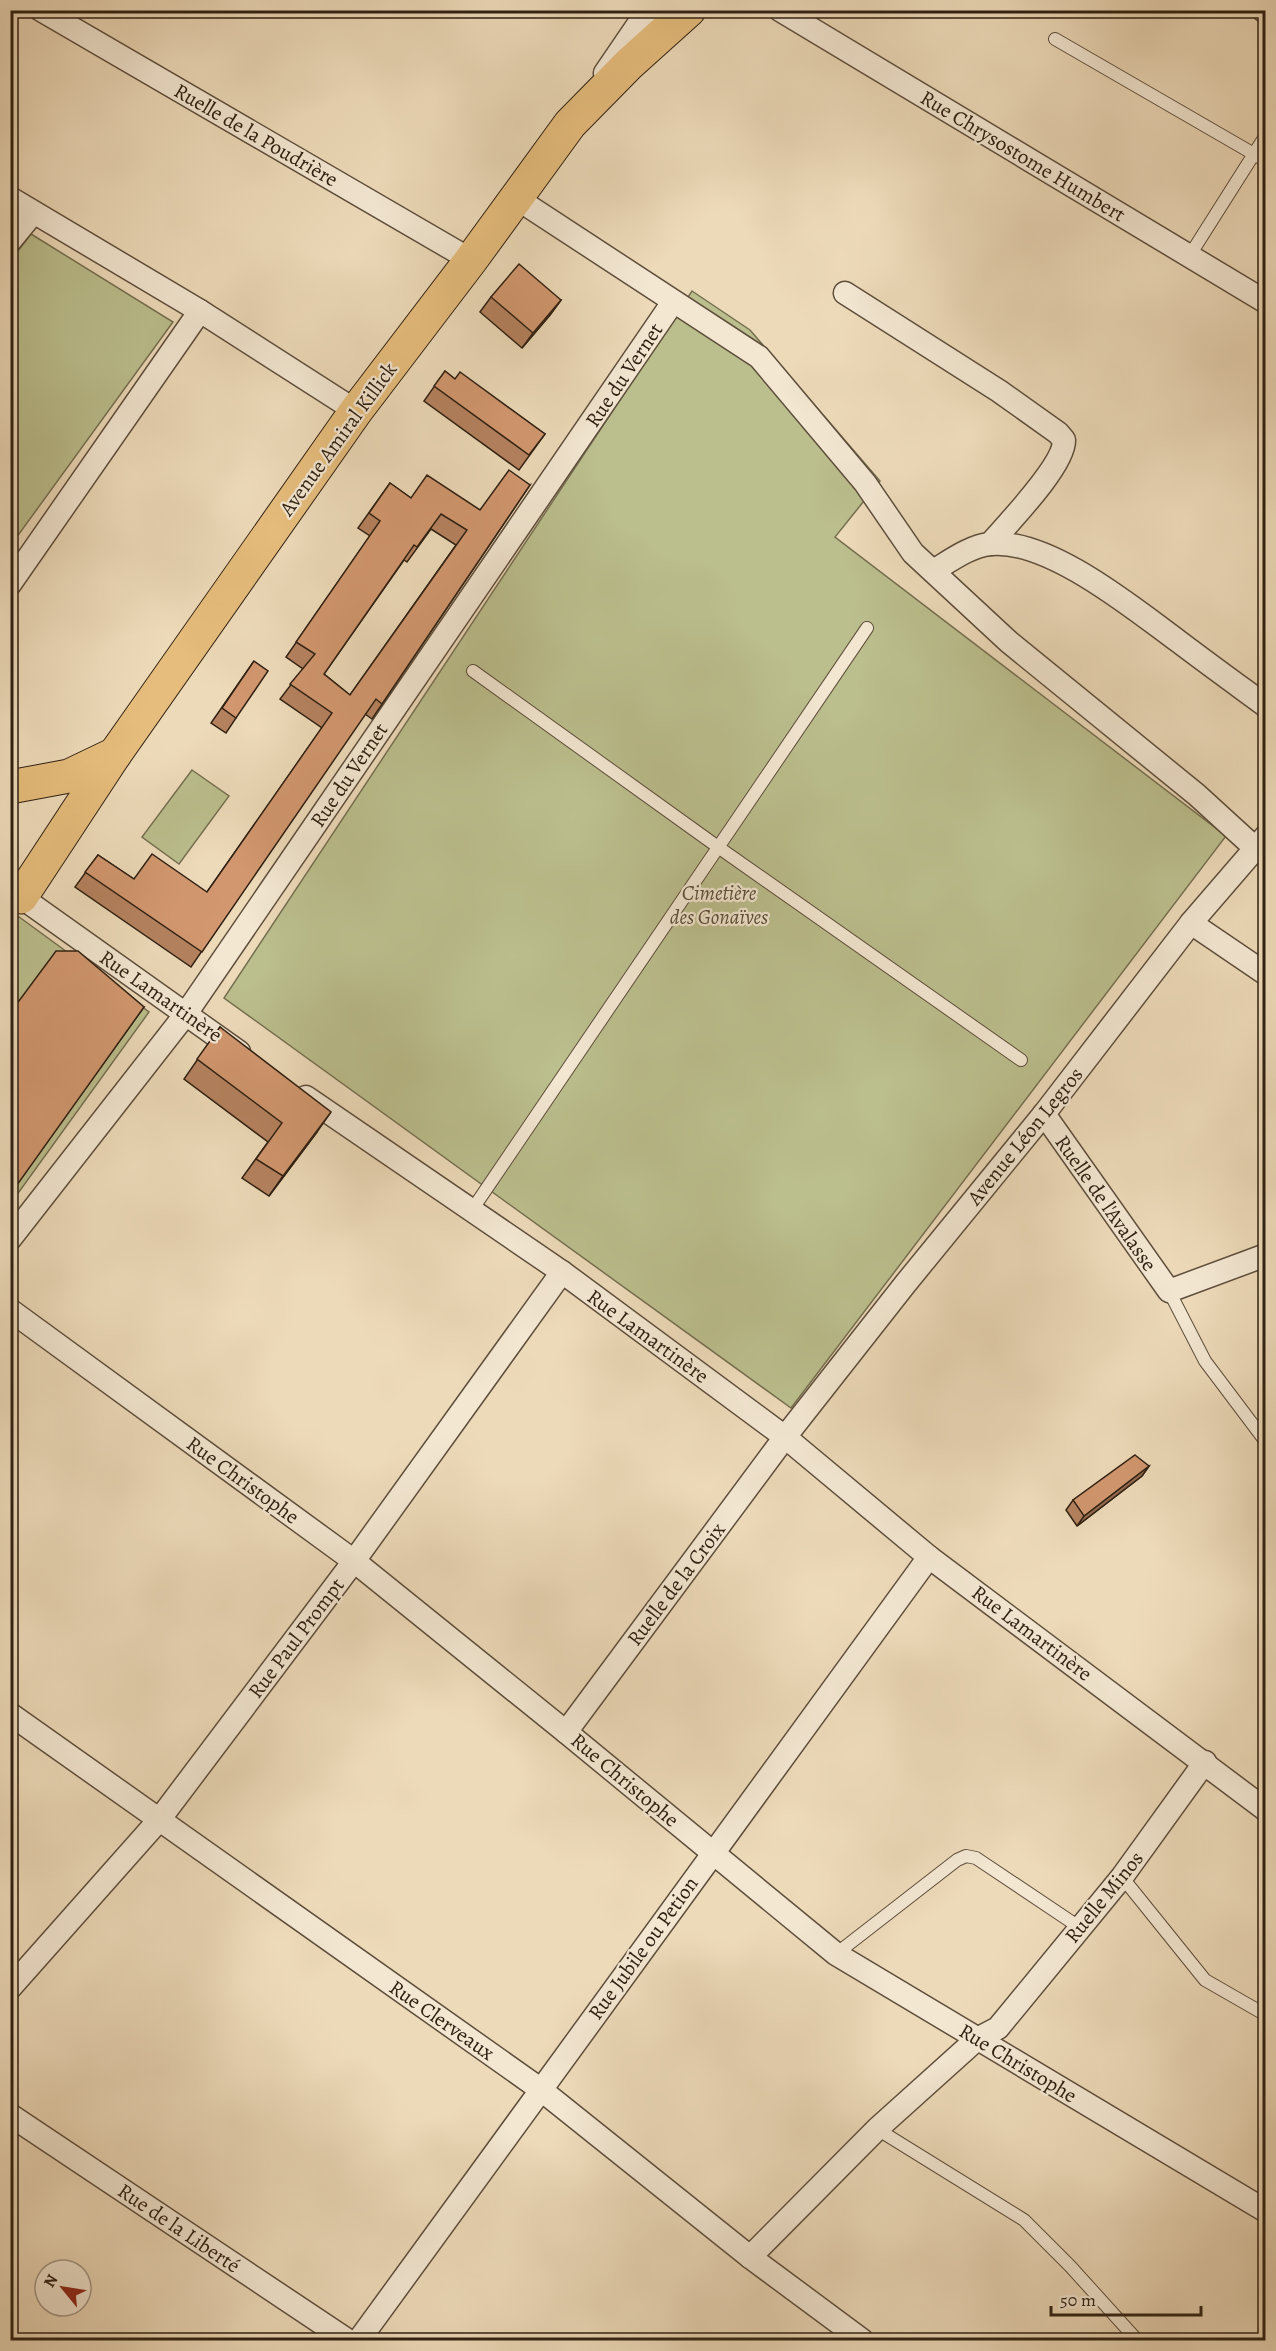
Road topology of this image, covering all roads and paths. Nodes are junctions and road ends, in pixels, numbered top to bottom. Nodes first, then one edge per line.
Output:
1 (42, 10) edge
2 (648, 10) edge
3 (689, 10) edge
4 (780, 10) edge
5 (1054, 39) dead end
6 (570, 124) junction
7 (1266, 135) edge
8 (1253, 153) junction
9 (1266, 161) edge
10 (10, 198) edge
11 (516, 198) junction
12 (33, 213) junction
13 (10, 241) edge
14 (1190, 255) junction
15 (471, 260) junction
16 (845, 293) dead end
17 (674, 302) junction
18 (1266, 302) edge
19 (200, 311) junction
20 (356, 411) junction
21 (990, 544) junction
22 (933, 571) junction
23 (10, 584) edge
24 (867, 628) dead end
25 (473, 670) dead end
26 (1266, 706) edge
27 (115, 754) junction
28 (10, 787) edge
29 (1260, 842) edge
30 (718, 847) junction
31 (16, 893) edge
32 (1191, 923) junction
33 (1266, 974) edge
34 (185, 1015) junction
35 (1021, 1060) dead end
36 (261, 1066) edge
37 (289, 1086) edge
38 (1044, 1114) junction
39 (472, 1210) junction
40 (10, 1239) edge
41 (1266, 1255) edge
42 (562, 1272) junction
43 (1169, 1291) junction
44 (10, 1310) edge
45 (785, 1437) junction
46 (1266, 1442) edge
47 (929, 1557) junction
48 (354, 1561) junction
49 (10, 1714) edge
50 (567, 1731) junction
51 (1205, 1762) junction
52 (1264, 1804) edge
53 (159, 1820) junction
54 (712, 1853) junction
55 (1122, 1877) junction
56 (1079, 1927) junction
57 (837, 1954) junction
58 (10, 1988) edge
59 (1266, 2015) edge
60 (977, 2039) junction
61 (540, 2089) junction
62 (10, 2115) edge
63 (877, 2129) junction
64 (1266, 2211) edge
65 (750, 2258) junction
66 (347, 2340) edge
67 (359, 2340) edge
68 (862, 2340) edge
69 (1137, 2340) edge

1 - 15 street, Ruelle de la Poudrière
2 - 6 street
3 - 6 main road, Avenue Amiral Killick
4 - 14 street, Rue Chrysostome Humbert
5 - 8 lane
6 - 11 main road, Avenue Amiral Killick
7 - 8 lane
8 - 9 lane
8 - 14 lane
10 - 12 street
11 - 15 main road, Avenue Amiral Killick
11 - 17 street
12 - 13 street
12 - 19 street
14 - 18 street, Rue Chrysostome Humbert
15 - 20 main road, Avenue Amiral Killick
16 - 21 street
17 - 22 street
17 - 34 street, Rue du Vernet
19 - 20 street
19 - 23 street
20 - 27 main road, Avenue Amiral Killick
21 - 22 street
21 - 26 street
22 - 29 street
24 - 30 lane
25 - 30 lane
27 - 28 main road
27 - 31 main road, Avenue Amiral Killick
29 - 32 street, Avenue Léon Legros
30 - 35 lane
30 - 39 lane
31 - 34 street, Rue Lamartinère
32 - 33 street
32 - 38 street, Avenue Léon Legros
34 - 36 street, Rue Lamartinère
34 - 40 street, Rue du Vernet
37 - 39 street, Rue Lamartinère
38 - 43 street, Ruelle de l'Avalasse
38 - 45 street, Avenue Léon Legros
39 - 42 street, Rue Lamartinère
41 - 43 street
42 - 45 street, Rue Lamartinère
42 - 48 street, Rue Paul Prompt
43 - 46 lane
44 - 48 street, Rue Christophe
45 - 47 street, Rue Lamartinère
45 - 50 street, Ruelle de la Croix
47 - 51 street, Rue Lamartinère
47 - 54 street, Rue Jubile ou Petion
48 - 50 street, Rue Christophe
48 - 53 street, Rue Paul Prompt
49 - 53 street, Rue Clerveaux
50 - 54 street, Rue Christophe
51 - 52 street, Rue Lamartinère
51 - 55 street, Ruelle Minos
53 - 58 street, Rue Paul Prompt
53 - 61 street, Rue Clerveaux
54 - 57 street, Rue Christophe
54 - 61 street, Rue Jubile ou Petion
55 - 56 street, Ruelle Minos
55 - 59 lane
56 - 57 lane
56 - 60 street, Ruelle Minos
57 - 60 street, Rue Christophe
60 - 63 street
60 - 64 street, Rue Christophe
61 - 65 street, Rue Clerveaux
61 - 67 street, Rue Jubile ou Petion
62 - 66 street, Rue de la Liberté
63 - 65 street
63 - 69 lane
65 - 68 street, Rue Clerveaux

